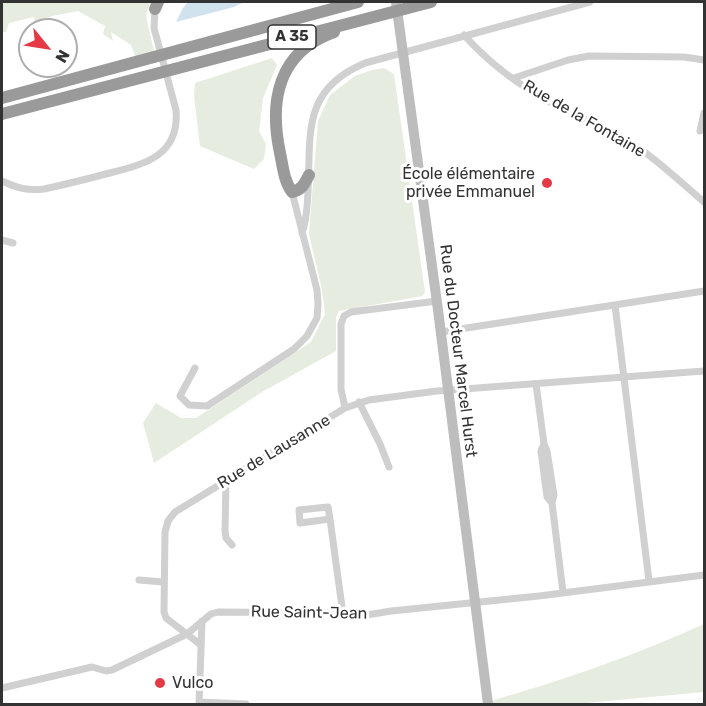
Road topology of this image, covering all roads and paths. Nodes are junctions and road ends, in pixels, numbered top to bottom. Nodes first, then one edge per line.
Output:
1 (358, 2) edge
2 (396, 2) edge
3 (431, 2) edge
4 (590, 2) edge
5 (156, 5) edge
6 (386, 12) junction
7 (464, 36) junction
8 (402, 53) junction
9 (705, 60) edge
10 (514, 78) junction
11 (2, 98) edge
12 (705, 113) edge
13 (2, 114) edge
14 (700, 131) dead end
15 (309, 175) junction
16 (2, 181) edge
17 (292, 192) junction
18 (705, 202) edge
19 (302, 233) junction
20 (2, 240) edge
21 (13, 243) dead end
22 (705, 291) edge
23 (437, 301) junction
24 (615, 305) junction
25 (441, 332) junction
26 (195, 368) dead end
27 (705, 371) edge
28 (625, 377) junction
29 (536, 384) junction
30 (448, 390) junction
31 (359, 402) junction
32 (345, 408) junction
33 (389, 467) dead end
34 (226, 481) junction
35 (330, 519) junction
36 (232, 545) dead end
37 (705, 575) edge
38 (139, 580) dead end
39 (163, 582) junction
40 (649, 582) junction
41 (562, 592) junction
42 (474, 603) junction
43 (342, 613) junction
44 (202, 621) junction
45 (187, 634) junction
46 (201, 645) junction
47 (2, 688) edge
48 (199, 704) edge
49 (246, 705) edge
50 (488, 705) edge

1 - 11 highway, A 35
2 - 8 street, Rue du Docteur Marcel Hurst
3 - 6 highway, A 35
4 - 7 street
5 - 16 street
6 - 13 highway, A 35
6 - 17 highway
7 - 8 street
7 - 10 street, Rue de la Fontaine
8 - 15 street
8 - 23 street, Rue du Docteur Marcel Hurst
9 - 10 street
10 - 18 street, Rue de la Fontaine
12 - 14 street
15 - 17 highway
15 - 19 street
17 - 19 street
19 - 26 street
20 - 21 street
22 - 24 street
23 - 25 street, Rue du Docteur Marcel Hurst
23 - 32 street
24 - 25 street
24 - 28 street
25 - 30 street, Rue du Docteur Marcel Hurst
27 - 28 street, Rue de Lausanne
28 - 29 street, Rue de Lausanne
28 - 40 street
29 - 30 street, Rue de Lausanne
29 - 41 street
30 - 31 street, Rue de Lausanne
30 - 42 street, Rue du Docteur Marcel Hurst
31 - 32 street, Rue de Lausanne
31 - 33 street
32 - 34 street, Rue de Lausanne
34 - 36 street
34 - 39 street, Rue de Lausanne
35 - 35 street
35 - 43 street
37 - 40 street, Rue Saint-Jean
38 - 39 street
39 - 45 street, Rue de Lausanne
40 - 41 street, Rue Saint-Jean
41 - 42 street, Rue Saint-Jean
42 - 43 street, Rue Saint-Jean
42 - 50 street, Rue du Docteur Marcel Hurst
43 - 44 street, Rue Saint-Jean
44 - 45 street, Rue Saint-Jean
44 - 46 street
45 - 46 street, Rue de Lausanne
45 - 47 street, Rue Saint-Jean
46 - 48 street
48 - 49 street

